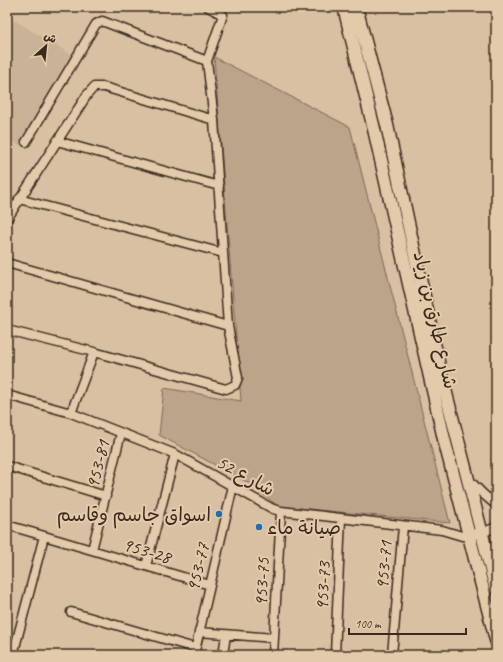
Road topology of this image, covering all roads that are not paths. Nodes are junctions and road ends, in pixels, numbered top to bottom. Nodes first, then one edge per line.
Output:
1 (208, 7) edge
2 (344, 7) edge
3 (356, 7) edge
4 (207, 61) junction
5 (214, 120) junction
6 (57, 141) junction
7 (26, 142) dead end
8 (219, 186) junction
9 (20, 199) junction
10 (7, 219) edge
11 (223, 253) junction
12 (7, 263) edge
13 (228, 326) junction
14 (7, 330) edge
15 (94, 352) junction
16 (7, 395) edge
17 (71, 413) junction
18 (121, 433) junction
19 (175, 454) junction
20 (7, 466) edge
21 (467, 478) junction
22 (232, 486) junction
23 (106, 496) junction
24 (496, 505) edge
25 (281, 511) junction
26 (341, 518) junction
27 (7, 525) edge
28 (403, 526) junction
29 (496, 527) edge
30 (482, 533) junction
31 (44, 536) junction
32 (468, 536) junction
33 (92, 550) junction
34 (146, 566) junction
35 (210, 585) junction
36 (496, 589) edge
37 (71, 612) dead end
38 (199, 632) junction
39 (226, 635) junction
40 (274, 638) junction
41 (496, 640) edge
42 (194, 651) edge
43 (13, 655) edge
44 (222, 655) edge
45 (273, 655) edge
46 (335, 655) edge
47 (392, 655) edge

1 - 4 street
2 - 32 main road, شارع طارق بن زياد
3 - 21 main road, شارع طارق بن زياد
4 - 5 street
4 - 7 street
5 - 6 street
5 - 8 street
6 - 8 street
6 - 9 street
8 - 11 street
9 - 10 street
9 - 11 street
11 - 13 street
12 - 13 street
13 - 15 street
14 - 15 street
15 - 17 street
16 - 17 street, شارع 52
17 - 18 street, شارع 52
18 - 19 street, شارع 52
18 - 23 street, 953-81
19 - 22 street, شارع 52
19 - 34 street
20 - 23 street
21 - 24 street
21 - 30 main road, شارع طارق بن زياد
22 - 25 street, شارع 52
22 - 35 street, 953-77
23 - 33 street, 953-81
25 - 26 street, شارع 52
25 - 40 street, 953-75
26 - 28 street, شارع 52
26 - 46 street, 953-73
27 - 31 street, 953-28
28 - 32 street, شارع 52
28 - 47 street, 953-71
29 - 30 street, شارع 52
30 - 32 street, شارع 52
30 - 36 main road, شارع طارق بن زياد
31 - 33 street, 953-28
31 - 43 street
32 - 41 main road, شارع طارق بن زياد
33 - 34 street, 953-28
34 - 35 street, 953-28
35 - 38 street, 953-77
37 - 42 street
38 - 39 street
38 - 42 street, 953-77
39 - 40 street
39 - 44 street
40 - 45 street, 953-75

